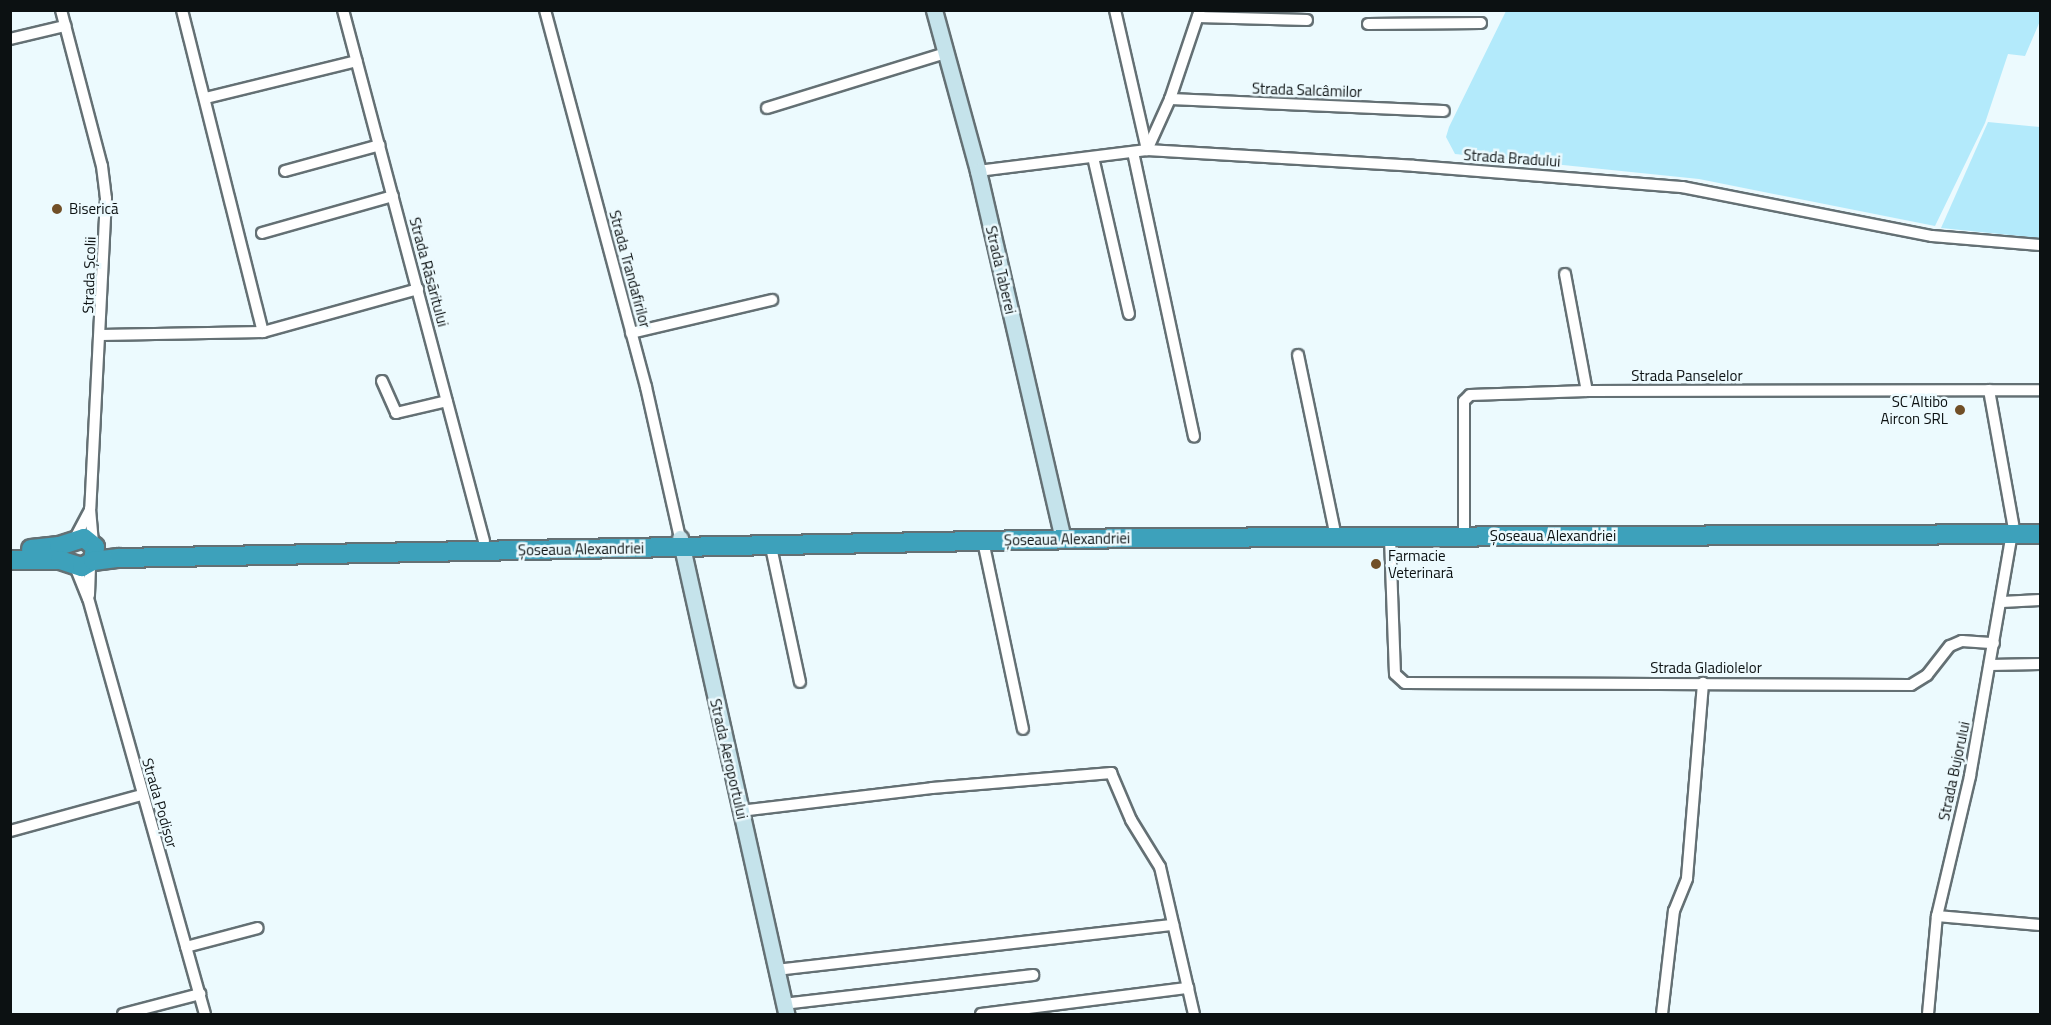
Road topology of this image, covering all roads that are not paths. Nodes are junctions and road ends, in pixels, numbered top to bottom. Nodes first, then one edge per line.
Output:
1 (61, 10) edge
2 (182, 10) edge
3 (343, 10) edge
4 (1116, 10) edge
5 (547, 11) edge
6 (935, 11) edge
7 (1199, 14) edge
8 (1307, 20) dead end
9 (1482, 23) dead end
10 (1368, 24) dead end
11 (65, 26) junction
12 (10, 39) edge
13 (946, 50) junction
14 (357, 61) junction
15 (781, 97) dead end
16 (206, 98) junction
17 (1170, 99) junction
18 (768, 108) dead end
19 (1444, 111) dead end
20 (380, 145) junction
21 (1147, 150) junction
22 (1133, 152) junction
23 (1093, 157) junction
24 (285, 171) dead end
25 (978, 171) junction
26 (393, 196) junction
27 (262, 233) dead end
28 (2040, 245) edge
29 (1565, 274) dead end
30 (418, 289) junction
31 (772, 300) dead end
32 (1129, 314) dead end
33 (263, 332) junction
34 (631, 333) junction
35 (101, 335) junction
36 (1298, 355) dead end
37 (382, 381) dead end
38 (1989, 390) junction
39 (2040, 390) edge
40 (1587, 391) junction
41 (447, 401) junction
42 (1194, 437) dead end
43 (90, 509) junction
44 (2040, 524) edge
45 (1334, 528) junction
46 (1464, 528) junction
47 (2013, 529) junction
48 (1062, 531) junction
49 (2040, 534) edge
50 (1390, 538) junction
51 (983, 541) junction
52 (484, 542) junction
53 (681, 543) junction
54 (771, 546) junction
55 (10, 550) edge
56 (82, 553) junction
57 (10, 560) edge
58 (88, 598) junction
59 (2040, 600) edge
60 (2002, 602) junction
61 (1994, 643) junction
62 (2040, 664) edge
63 (1990, 665) junction
64 (800, 682) dead end
65 (1703, 683) junction
66 (1023, 729) dead end
67 (142, 795) junction
68 (740, 811) junction
69 (10, 831) edge
70 (1937, 916) junction
71 (1173, 925) junction
72 (2040, 925) edge
73 (258, 928) dead end
74 (186, 947) junction
75 (776, 970) junction
76 (1033, 975) dead end
77 (1188, 988) junction
78 (200, 994) junction
79 (785, 1009) edge
80 (123, 1014) edge
81 (205, 1014) edge
82 (981, 1014) edge
83 (1194, 1014) edge
84 (1662, 1014) edge
85 (1928, 1014) edge

1 - 11 street, Strada Școlii
2 - 16 street
3 - 14 street, Strada Răsăritului
4 - 21 street
5 - 34 street, Strada Trandafirilor
6 - 13 street, Strada Taberei
7 - 8 street
7 - 17 street
9 - 10 street
11 - 12 street
11 - 35 street, Strada Școlii
13 - 15 street
13 - 18 street
13 - 25 street, Strada Taberei
14 - 16 street
14 - 20 street, Strada Răsăritului
16 - 33 street
17 - 19 street, Strada Salcâmilor
17 - 21 street
20 - 24 street
20 - 26 street, Strada Răsăritului
21 - 22 street, Strada Bradului
21 - 28 street, Strada Bradului
22 - 23 street, Strada Bradului
22 - 42 street
23 - 25 street, Strada Bradului
23 - 32 street
25 - 48 street, Strada Taberei
26 - 27 street
26 - 30 street, Strada Răsăritului
29 - 40 street
30 - 33 street
30 - 41 street, Strada Răsăritului
31 - 34 street
33 - 35 street
34 - 53 street, Strada Trandafirilor
35 - 43 street, Strada Școlii
36 - 45 street
37 - 41 street
38 - 39 street, Strada Panselelor
38 - 40 street, Strada Panselelor
38 - 47 street, Strada Bujorului
40 - 46 street, Strada Panselelor
41 - 52 street, Strada Răsăritului
43 - 56 street, Strada Școlii
43 - 56 street, Strada Școlii
44 - 47 highway, Șoseaua Alexandriei
45 - 46 highway, Șoseaua Alexandriei
45 - 48 highway, Șoseaua Alexandriei
46 - 47 highway, Șoseaua Alexandriei
47 - 49 highway, Șoseaua Alexandriei
47 - 50 highway, Șoseaua Alexandriei
47 - 60 street, Strada Bujorului
48 - 53 highway, Șoseaua Alexandriei
50 - 51 highway, Șoseaua Alexandriei
50 - 65 street, Strada Gladiolelor
51 - 54 highway, Șoseaua Alexandriei
51 - 66 street
52 - 53 highway, Șoseaua Alexandriei
52 - 56 highway, Șoseaua Alexandriei
53 - 54 highway, Șoseaua Alexandriei
53 - 56 highway, Șoseaua Alexandriei
53 - 68 street, Strada Aeroportului
54 - 64 street
55 - 56 highway, Șoseaua Alexandriei
56 - 57 highway, Șoseaua Alexandriei
56 - 58 street, Strada Podișor
56 - 58 street, Strada Podișor
58 - 67 street, Strada Podișor
59 - 60 street
60 - 61 street, Strada Bujorului
61 - 63 street, Strada Bujorului
61 - 65 street, Strada Gladiolelor
62 - 63 street
63 - 70 street, Strada Bujorului
65 - 84 street
67 - 69 street
67 - 74 street, Strada Podișor
68 - 71 street
68 - 75 street, Strada Aeroportului
70 - 72 street
70 - 85 street, Strada Bujorului
71 - 75 street
71 - 77 street
73 - 74 street
74 - 78 street, Strada Podișor
75 - 79 street, Strada Aeroportului
76 - 79 street
77 - 82 street
77 - 83 street
78 - 80 street
78 - 81 street, Strada Podișor

